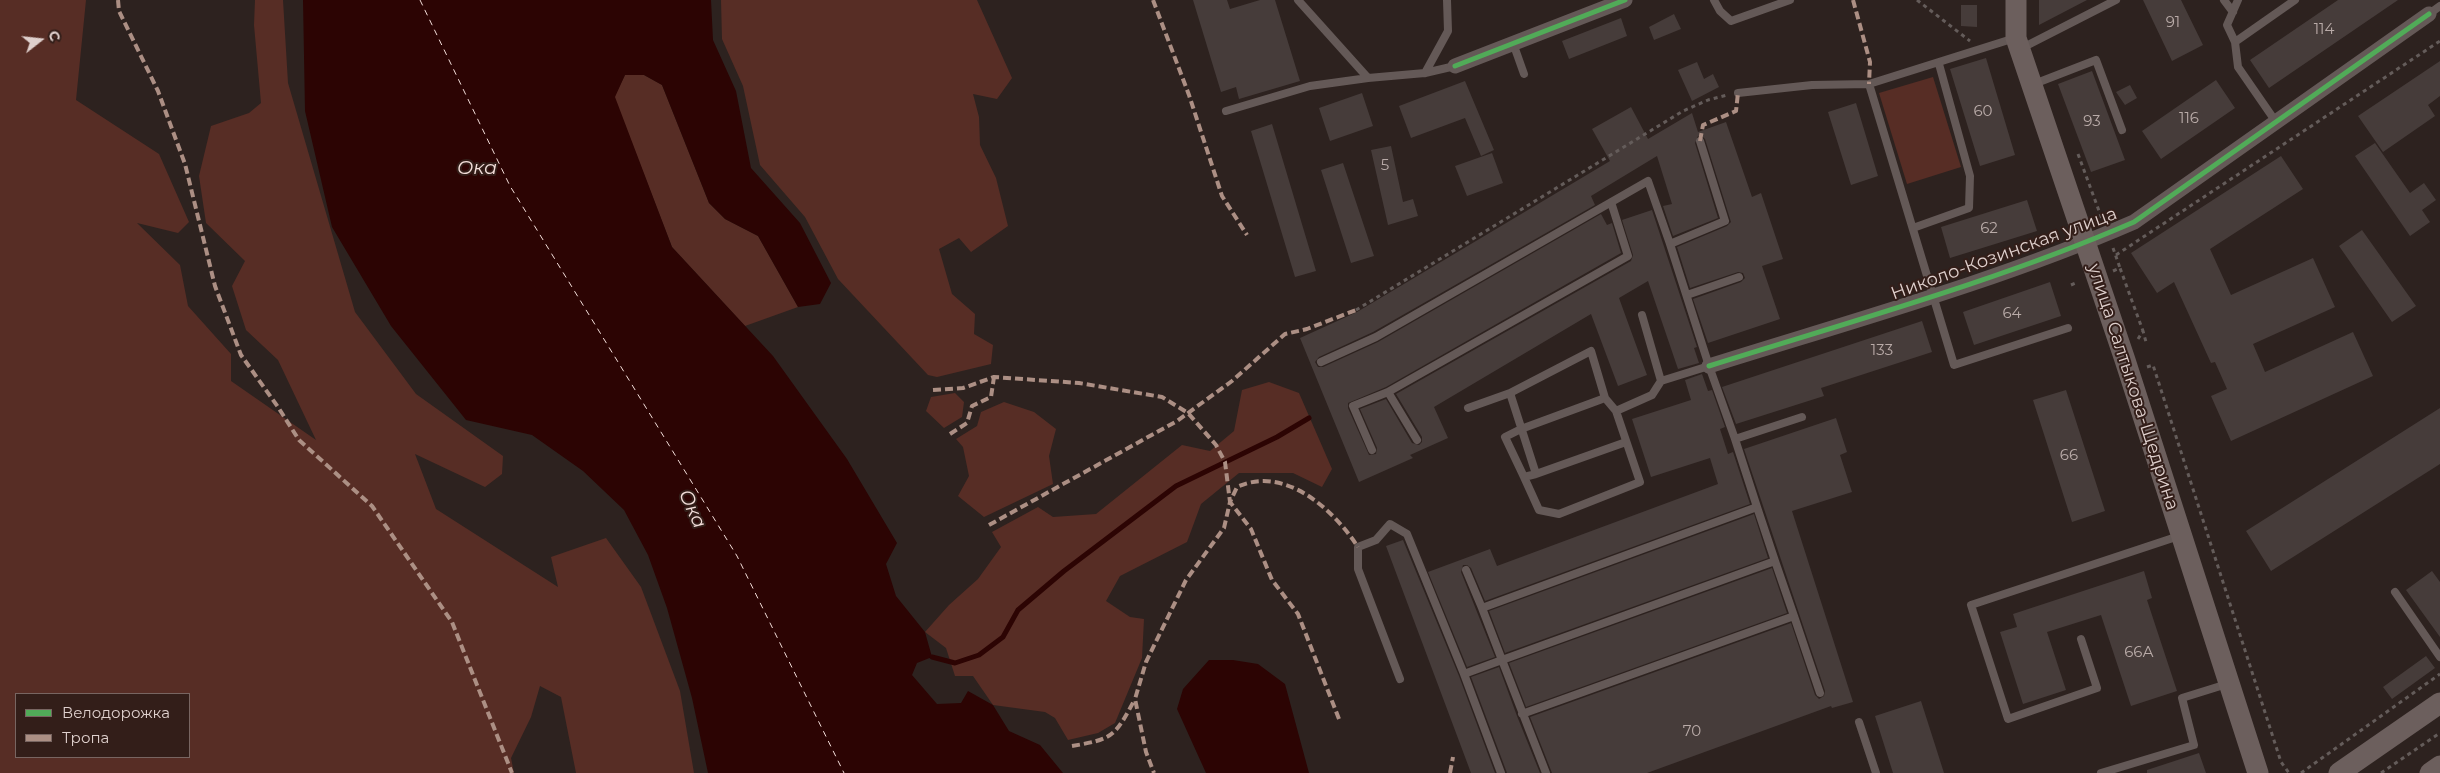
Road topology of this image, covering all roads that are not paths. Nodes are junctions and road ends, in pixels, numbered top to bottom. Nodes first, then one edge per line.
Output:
1 (1298, 0) edge
2 (1447, 0) edge
3 (1624, 0) edge
4 (1714, 0) edge
5 (1790, 0) edge
6 (2016, 0) edge
7 (2116, 0) edge
8 (2224, 0) edge
9 (2238, 0) edge
10 (2295, 0) edge
11 (2435, 10) edge
12 (2233, 12) junction
13 (2235, 42) junction
14 (1513, 44) junction
15 (2018, 44) junction
16 (1939, 64) junction
17 (1456, 66) joint
18 (1424, 73) junction
19 (1524, 74) dead end
20 (1368, 78) junction
21 (1869, 84) junction
22 (2032, 85) junction
23 (1738, 92) road end
24 (1226, 111) dead end
25 (2276, 122) junction
26 (2122, 130) dead end
27 (1700, 141) dead end
28 (1611, 202) junction
29 (1913, 228) junction
30 (2085, 242) junction
31 (1670, 244) junction
32 (1739, 277) dead end
33 (1687, 295) junction
34 (1933, 296) junction
35 (1642, 315) dead end
36 (2068, 328) dead end
37 (1321, 362) dead end
38 (1709, 366) junction
39 (1661, 381) junction
40 (1388, 392) junction
41 (1510, 393) junction
42 (1605, 398) junction
43 (1468, 408) dead end
44 (1616, 411) junction
45 (1802, 417) dead end
46 (1521, 429) junction
47 (1735, 439) junction
48 (1417, 440) dead end
49 (1626, 442) junction
50 (1372, 450) dead end
51 (1536, 474) junction
52 (1524, 478) junction
53 (1757, 507) junction
54 (2181, 535) junction
55 (1775, 561) junction
56 (1466, 570) dead end
57 (2395, 592) dead end
58 (1482, 608) junction
59 (1794, 616) junction
60 (2081, 639) dead end
61 (2440, 657) edge
62 (1502, 660) junction
63 (1464, 674) junction
64 (1400, 679) dead end
65 (2229, 683) junction
66 (1820, 693) dead end
67 (2440, 703) edge
68 (1522, 714) junction
69 (1859, 722) dead end
70 (2440, 766) edge
71 (1500, 773) edge
72 (1546, 773) edge
73 (1876, 773) edge
74 (2100, 773) edge
75 (2258, 773) edge
76 (2340, 773) edge
77 (2430, 773) edge

1 - 20 lane
2 - 18 lane
3 - 14 street
4 - 5 lane
6 - 15 main road, улица Салтыкова-Щедрина
7 - 15 lane
8 - 12 lane
9 - 12 lane
10 - 13 lane
11 - 25 street, Николо-Козинская улица
12 - 13 lane
13 - 25 lane
14 - 17 street
14 - 19 lane
15 - 16 lane
15 - 22 main road, улица Салтыкова-Щедрина
16 - 21 lane
16 - 29 lane
17 - 18 lane
18 - 20 lane
20 - 24 lane
21 - 23 lane
21 - 29 lane
22 - 26 lane
22 - 30 main road, улица Салтыкова-Щедрина
25 - 30 street, Николо-Козинская улица
27 - 31 lane
28 - 31 lane
28 - 37 lane
28 - 40 lane
29 - 34 lane
30 - 34 street, Николо-Козинская улица
30 - 54 main road, улица Салтыкова-Щедрина
31 - 33 lane
32 - 33 lane
33 - 38 lane
34 - 36 lane
34 - 38 street, Николо-Козинская улица
35 - 39 lane
38 - 39 lane
38 - 47 lane
39 - 44 lane
40 - 48 lane
40 - 50 lane
41 - 42 lane
41 - 43 lane
41 - 46 lane
42 - 44 lane
42 - 46 lane
44 - 49 lane
45 - 47 lane
46 - 51 lane
46 - 52 lane
47 - 53 lane
49 - 51 lane
49 - 52 lane
51 - 52 lane
53 - 55 lane
53 - 58 lane
54 - 60 lane
54 - 65 main road, улица Салтыкова-Щедрина
55 - 59 lane
55 - 62 lane
56 - 58 lane
57 - 61 lane
58 - 62 lane
59 - 66 lane
59 - 68 lane
62 - 63 lane
62 - 68 lane
63 - 64 lane
63 - 71 lane
65 - 74 lane
65 - 75 main road, улица Салтыкова-Щедрина
67 - 76 main road
68 - 72 lane
69 - 73 lane
70 - 77 main road

